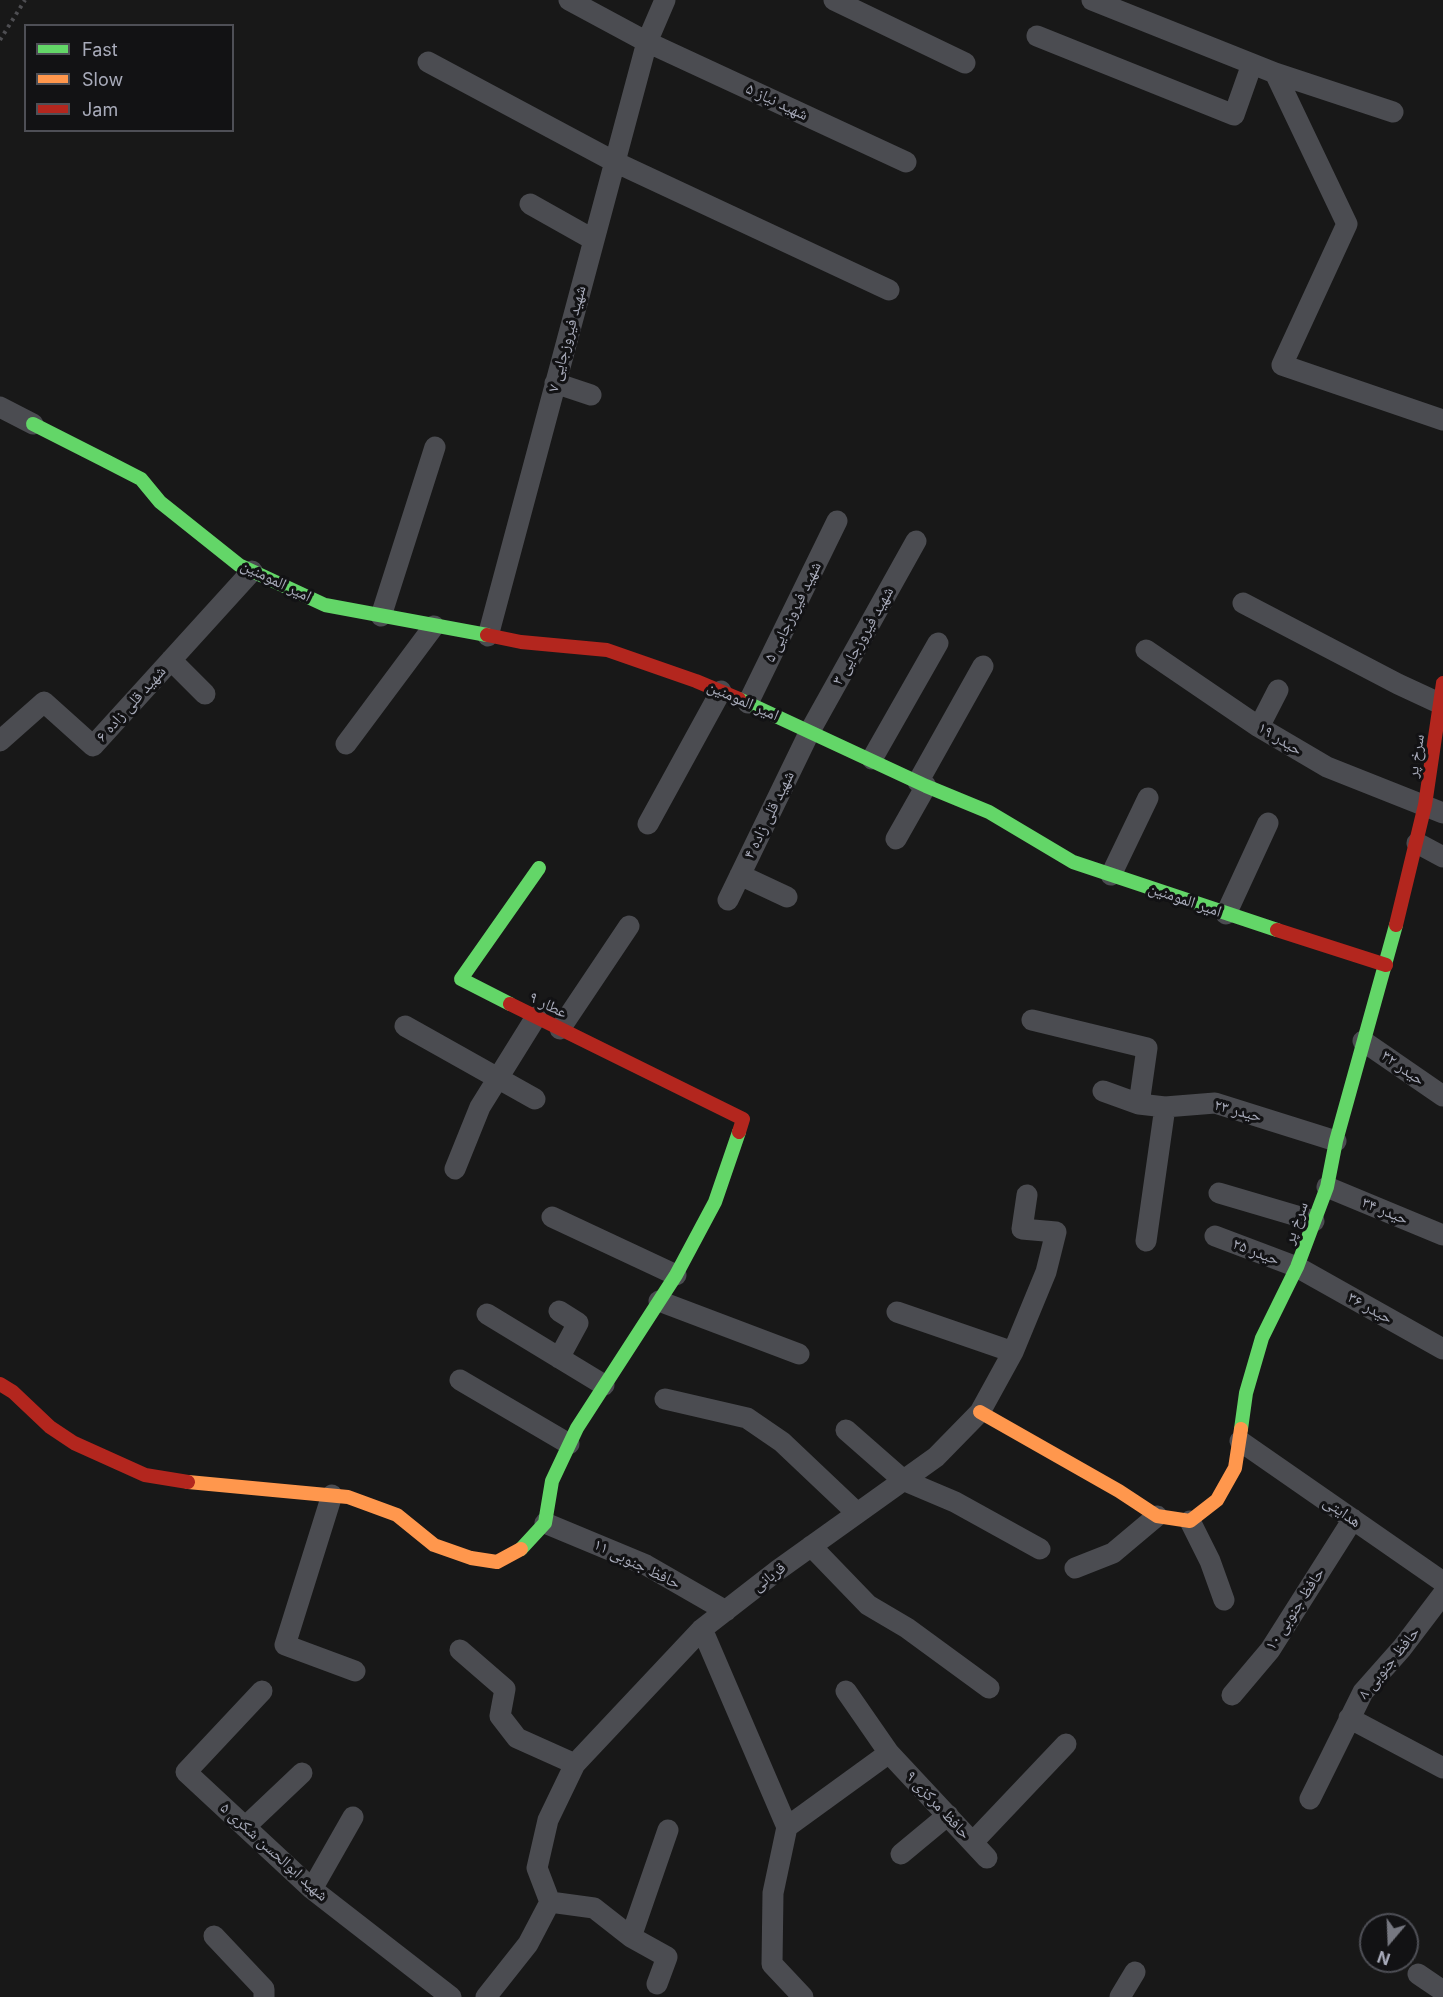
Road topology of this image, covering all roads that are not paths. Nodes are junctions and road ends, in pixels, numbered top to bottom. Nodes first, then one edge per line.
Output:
1 (569, 0) edge
2 (665, 0) edge
3 (834, 0) edge
4 (1092, 0) edge
5 (1037, 36) dead end
6 (647, 42) junction
7 (428, 62) dead end
8 (965, 63) dead end
9 (1252, 64) junction
10 (1275, 73) junction
11 (1394, 112) dead end
12 (615, 162) junction
13 (906, 162) dead end
14 (530, 204) dead end
15 (594, 240) junction
16 (890, 290) dead end
17 (555, 383) junction
18 (591, 395) dead end
19 (0, 407) edge
20 (1443, 420) edge
21 (33, 424) joint
22 (435, 447) dead end
23 (837, 521) dead end
24 (916, 541) dead end
25 (252, 571) junction
26 (1243, 603) dead end
27 (381, 616) junction
28 (434, 626) junction
29 (488, 636) junction
30 (938, 643) dead end
31 (1146, 650) dead end
32 (171, 660) junction
33 (983, 666) dead end
34 (1443, 683) edge
35 (1278, 690) dead end
36 (721, 692) junction
37 (205, 694) dead end
38 (748, 703) junction
39 (1442, 704) edge
40 (1259, 727) junction
41 (810, 731) junction
42 (0, 741) edge
43 (346, 744) dead end
44 (872, 759) junction
45 (922, 784) junction
46 (1148, 798) dead end
47 (1434, 809) edge
48 (1268, 823) dead end
49 (648, 824) dead end
50 (896, 839) dead end
51 (1417, 843) junction
52 (1443, 857) edge
53 (539, 868) dead end
54 (740, 875) junction
55 (1111, 875) junction
56 (787, 897) dead end
57 (728, 900) dead end
58 (1226, 914) junction
59 (629, 926) dead end
60 (1386, 965) junction
61 (536, 1017) junction
62 (1032, 1020) dead end
63 (405, 1026) dead end
64 (560, 1029) junction
65 (1363, 1041) junction
66 (499, 1077) junction
67 (1103, 1091) dead end
68 (1443, 1096) edge
69 (535, 1099) dead end
70 (1139, 1104) junction
71 (1165, 1107) junction
72 (1336, 1141) junction
73 (455, 1169) dead end
74 (1327, 1187) junction
75 (1219, 1193) dead end
76 (1027, 1195) dead end
77 (552, 1217) dead end
78 (1314, 1221) junction
79 (1443, 1235) edge
80 (1215, 1236) dead end
81 (1146, 1241) dead end
82 (1297, 1267) junction
83 (676, 1275) junction
84 (658, 1301) junction
85 (559, 1311) dead end
86 (897, 1311) dead end
87 (488, 1314) dead end
88 (1443, 1349) edge
89 (1013, 1352) junction
90 (799, 1354) dead end
91 (560, 1358) junction
92 (460, 1380) dead end
93 (0, 1384) edge
94 (604, 1385) junction
95 (665, 1399) dead end
96 (980, 1412) junction
97 (846, 1430) dead end
98 (1240, 1441) junction
99 (569, 1444) junction
100 (903, 1480) junction
101 (332, 1495) junction
102 (857, 1513) junction
103 (1157, 1516) junction
104 (1353, 1519) junction
105 (1190, 1521) junction
106 (545, 1522) junction
107 (811, 1546) junction
108 (1040, 1550) dead end
109 (1075, 1568) dead end
110 (1443, 1582) edge
111 (1443, 1594) edge
112 (1224, 1600) dead end
113 (726, 1611) junction
114 (702, 1629) junction
115 (460, 1650) dead end
116 (356, 1671) dead end
117 (989, 1688) dead end
118 (262, 1691) dead end
119 (846, 1691) dead end
120 (1232, 1695) dead end
121 (1349, 1718) junction
122 (1066, 1744) dead end
123 (889, 1753) junction
124 (575, 1764) junction
125 (1443, 1768) edge
126 (302, 1773) dead end
127 (1310, 1799) dead end
128 (948, 1815) junction
129 (353, 1816) dead end
130 (245, 1827) junction
131 (787, 1827) junction
132 (668, 1830) dead end
133 (973, 1842) junction
134 (901, 1854) dead end
135 (987, 1858) dead end
136 (312, 1889) junction
137 (550, 1902) junction
138 (214, 1936) dead end
139 (631, 1937) junction
140 (1135, 1972) dead end
141 (1418, 1974) dead end
142 (657, 1984) dead end
143 (1443, 1991) edge
144 (264, 1997) edge
145 (451, 1997) edge
146 (486, 1997) edge
147 (803, 1997) edge
148 (1120, 1997) edge

1 - 6 street, شهید نیاز ۵
2 - 6 street, شهید فیروزجایی ۷
3 - 8 street
4 - 9 street
5 - 9 street
6 - 12 street, شهید فیروزجایی ۷
6 - 13 street, شهید نیاز ۵
7 - 12 street
9 - 10 street
10 - 11 street
10 - 20 street
12 - 15 street, شهید فیروزجایی ۷
12 - 16 street
14 - 15 street
15 - 17 street, شهید فیروزجایی ۷
17 - 18 street
17 - 29 street, شهید فیروزجایی ۷
19 - 21 street
21 - 25 main road, امیر المومنین
22 - 27 street
23 - 38 street, شهید فیروزجایی ۵
24 - 41 street, شهید فیروزجایی ۳
25 - 27 main road, امیر المومنین
25 - 32 street, شهید قلی زاده ۶
26 - 39 street
27 - 28 main road, امیر المومنین
28 - 29 main road, امیر المومنین
28 - 43 street
29 - 36 main road, امیر المومنین
30 - 44 street
31 - 40 street, حیدر ۱۹
32 - 37 street
32 - 42 street, شهید قلی زاده ۶
33 - 45 street
34 - 39 main road, سرخ پر
35 - 40 street
36 - 38 main road, امیر المومنین
36 - 49 street
38 - 41 main road, امیر المومنین
39 - 47 main road, سرخ پر
40 - 47 street, حیدر ۱۹
41 - 44 main road, امیر المومنین
41 - 54 street, شهید قلی زاده ۴
44 - 45 main road, امیر المومنین
45 - 50 street
45 - 55 main road, امیر المومنین
46 - 55 street
47 - 51 main road, سرخ پر
48 - 58 street
51 - 52 street
51 - 60 main road, سرخ پر
53 - 61 main road, عطار ۹
54 - 56 street
54 - 57 street, شهید قلی زاده ۴
55 - 58 main road, امیر المومنین
58 - 60 main road, امیر المومنین
59 - 64 street
60 - 65 main road, سرخ پر
61 - 64 main road, عطار ۹
61 - 66 street
62 - 70 street
63 - 66 street
64 - 83 main road, عطار ۹
65 - 68 street, حیدر ۳۲
65 - 72 main road, سرخ پر
66 - 69 street
66 - 73 street
67 - 70 street, حیدر ۲۳
70 - 71 street, حیدر ۲۳
71 - 72 street, حیدر ۲۳
71 - 81 street
72 - 74 main road, سرخ پر
74 - 78 main road, سرخ پر
74 - 79 street, حیدر ۳۴
75 - 78 street
76 - 89 street, قربانی
77 - 83 street
78 - 82 main road, سرخ پر
80 - 82 street, حیدر ۲۵
82 - 88 street, حیدر ۳۶
82 - 98 main road, سرخ پر
83 - 84 main road
84 - 90 street
84 - 94 main road
85 - 91 street
86 - 89 street
87 - 91 street
89 - 96 street, قربانی
91 - 94 street
92 - 99 street
93 - 101 main road
94 - 99 main road
95 - 102 street
96 - 100 street, قربانی
96 - 103 main road
97 - 100 street
98 - 104 street, هدایتی
98 - 105 main road, سرخ پر
99 - 106 main road
100 - 102 street, قربانی
100 - 108 street
101 - 106 main road
101 - 116 street
102 - 107 street, قربانی
103 - 105 main road
103 - 109 street
104 - 110 street, هدایتی
104 - 120 street, حافظ جنوبی ۱۰
105 - 112 street
106 - 113 street, حافظ جنوبی ۱۱
107 - 113 street, قربانی
107 - 117 street
111 - 121 street, حافظ جنوبی ۸
113 - 114 street, قربانی
114 - 124 street, قربانی
114 - 131 street
115 - 124 street
118 - 130 street, شهید ابوالحسن شکری ۵
119 - 123 street, حافظ مرکزی ۹
121 - 125 street
121 - 127 street, حافظ جنوبی ۸
122 - 133 street
123 - 128 street, حافظ مرکزی ۹
123 - 131 street
124 - 137 street, قربانی
126 - 130 street
128 - 133 street, حافظ مرکزی ۹
128 - 134 street
129 - 136 street
130 - 136 street, شهید ابوالحسن شکری ۵
131 - 147 street
132 - 139 street
133 - 135 street, حافظ مرکزی ۹
136 - 145 street, شهید ابوالحسن شکری ۵
137 - 139 street
137 - 146 street
138 - 144 street
139 - 142 street
140 - 148 street
141 - 143 street

